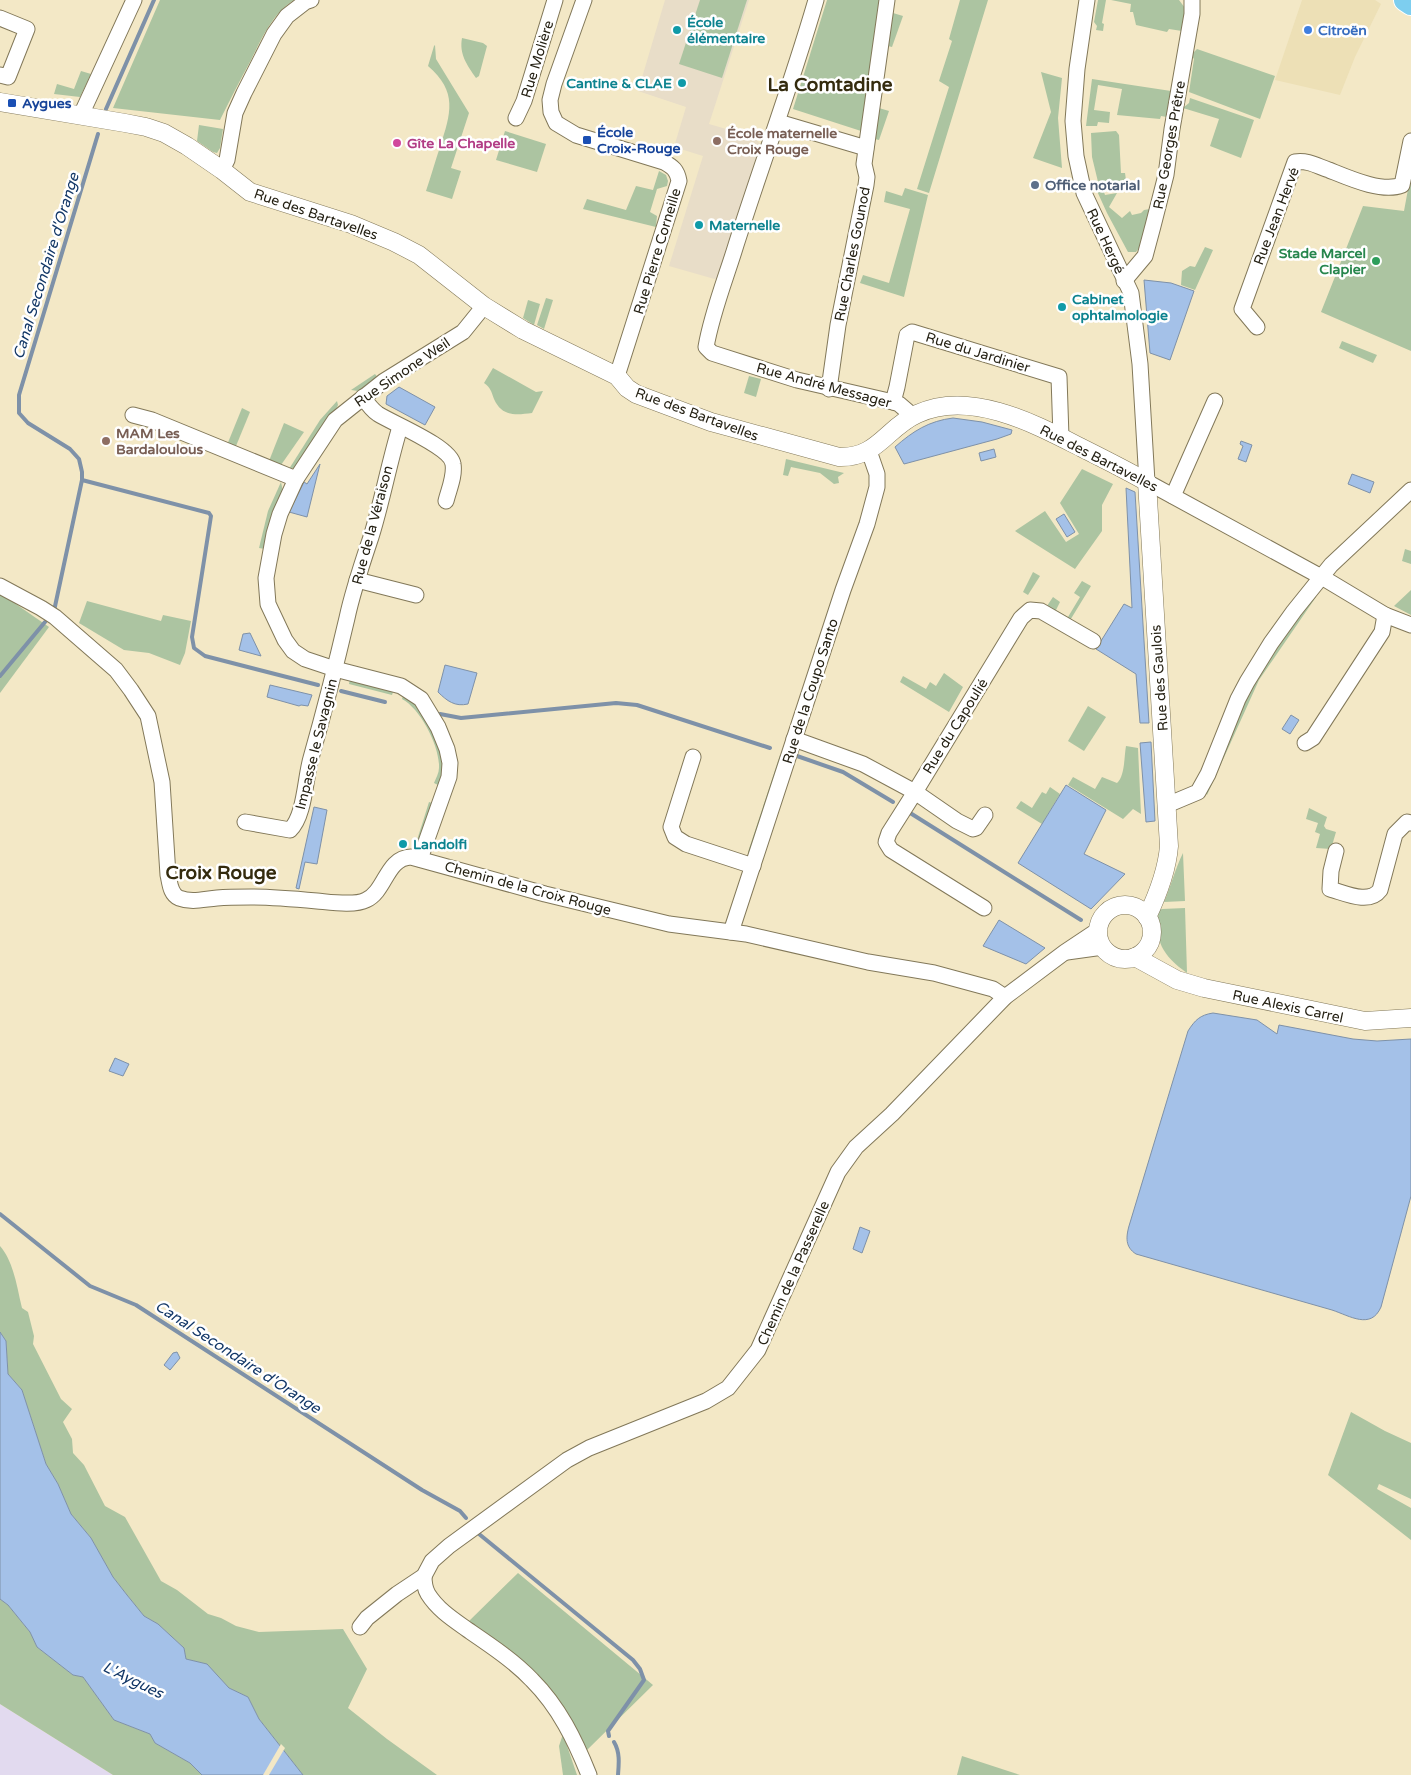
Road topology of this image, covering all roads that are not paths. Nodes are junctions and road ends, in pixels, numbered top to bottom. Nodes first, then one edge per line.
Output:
1 (134, 0) edge
2 (311, 0) edge
3 (555, 0) edge
4 (584, 0) edge
5 (816, 0) edge
6 (888, 0) edge
7 (1087, 0) edge
8 (1192, 0) edge
9 (1405, 0) edge
10 (1411, 4) edge
11 (0, 18) edge
12 (0, 74) edge
13 (0, 102) edge
14 (81, 115) junction
15 (516, 118) dead end
16 (778, 122) junction
17 (1411, 141) edge
18 (866, 148) junction
19 (222, 170) junction
20 (1124, 281) junction
21 (484, 306) junction
22 (1257, 328) dead end
23 (617, 376) junction
24 (829, 389) junction
25 (363, 397) junction
26 (1215, 401) dead end
27 (893, 402) junction
28 (133, 416) dead end
29 (913, 416) junction
30 (400, 427) junction
31 (1061, 437) junction
32 (869, 451) junction
33 (296, 479) junction
34 (1147, 482) junction
35 (1411, 490) edge
36 (1173, 496) junction
37 (446, 501) dead end
38 (1320, 577) junction
39 (357, 580) junction
40 (0, 586) edge
41 (416, 595) dead end
42 (1385, 615) junction
43 (1411, 626) edge
44 (1093, 641) dead end
45 (335, 669) junction
46 (794, 739) junction
47 (1304, 743) dead end
48 (693, 757) dead end
49 (915, 792) junction
50 (1167, 805) junction
51 (985, 814) dead end
52 (245, 822) dead end
53 (1411, 824) edge
54 (1336, 851) dead end
55 (420, 858) junction
56 (753, 866) junction
57 (1164, 874) junction
58 (1133, 906) junction
59 (984, 908) dead end
60 (1147, 917) junction
61 (1098, 930) junction
62 (731, 932) junction
63 (1150, 943) junction
64 (1103, 947) junction
65 (1064, 952) junction
66 (1135, 957) junction
67 (1168, 975) junction
68 (1005, 997) junction
69 (1411, 1018) edge
70 (424, 1576) junction
71 (360, 1627) dead end
72 (589, 1775) edge

1 - 14 street
2 - 19 street
3 - 15 street, Rue Molière
4 - 23 street, Rue Pierre Corneille
5 - 16 street
6 - 18 street, Rue Charles Gounod
7 - 20 street, Rue Hergé
8 - 20 street, Rue Georges Prêtre
9 - 10 main road
11 - 12 street
13 - 14 street, Rue des Bartavelles
14 - 19 street, Rue des Bartavelles
16 - 18 street
16 - 24 street, Rue André Messager
17 - 22 street, Rue Jean Hervé
18 - 24 street, Rue Charles Gounod
19 - 21 street, Rue des Bartavelles
20 - 34 street, Rue Hergé
21 - 23 street, Rue des Bartavelles
21 - 25 street, Rue Simone Weil
23 - 32 street, Rue des Bartavelles
24 - 27 street, Rue André Messager
25 - 30 street
25 - 33 street, Rue Simone Weil
26 - 36 street
27 - 29 street, Rue André Messager
27 - 31 street, Rue du Jardinier
28 - 33 street
29 - 31 street, Rue des Bartavelles
29 - 32 street, Rue des Bartavelles
30 - 37 street
30 - 39 street, Rue de la Véraison
31 - 34 street, Rue des Bartavelles
32 - 46 street, Rue de la Coupo Santo
33 - 45 street, Rue Simone Weil
34 - 36 street, Rue des Bartavelles
34 - 50 street, Rue des Gaulois
35 - 38 street
36 - 38 street, Rue des Bartavelles
38 - 42 street, Rue des Bartavelles
38 - 50 street
39 - 41 street
39 - 45 street, Rue de la Véraison
40 - 55 street, Chemin de la Croix Rouge
42 - 43 street, Rue des Bartavelles
42 - 47 street
44 - 49 street, Rue du Capoulié
45 - 52 street, Impasse le Savagnin
45 - 55 street, Rue Simone Weil
46 - 49 street
46 - 56 street, Rue de la Coupo Santo
48 - 56 street
49 - 51 street
49 - 59 street
50 - 57 street, Rue des Gaulois
53 - 54 street
55 - 62 street, Chemin de la Croix Rouge
56 - 62 street, Rue de la Coupo Santo
57 - 58 street
57 - 60 street
58 - 60 street
58 - 61 street, Chemin de la Passerelle
60 - 63 street
61 - 64 street
61 - 65 street, Chemin de la Passerelle
62 - 68 street, Chemin de la Croix Rouge
63 - 66 street
63 - 67 street
64 - 65 street
64 - 66 street
65 - 68 street, Chemin de la Passerelle
66 - 67 street, Rue Alexis Carrel
67 - 69 street, Rue Alexis Carrel
68 - 70 street, Chemin de la Passerelle
70 - 71 street, Chemin de la Passerelle
70 - 72 street

